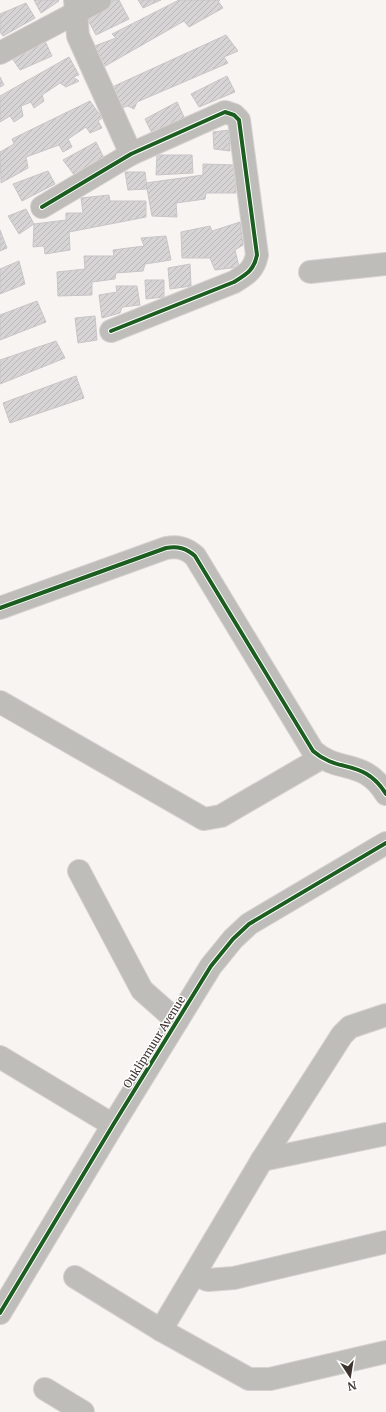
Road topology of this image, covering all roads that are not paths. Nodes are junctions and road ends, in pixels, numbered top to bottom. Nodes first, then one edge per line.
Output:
1 (100, 0) edge
2 (75, 6) edge
3 (0, 53) edge
4 (131, 154) junction
5 (42, 207) dead end
6 (386, 264) edge
7 (310, 272) dead end
8 (111, 331) dead end
9 (0, 608) edge
10 (0, 702) edge
11 (321, 758) junction
12 (386, 794) edge
13 (386, 843) edge
14 (79, 871) dead end
15 (386, 1015) edge
16 (177, 1021) junction
17 (0, 1057) edge
18 (113, 1125) junction
19 (386, 1134) edge
20 (262, 1160) junction
21 (386, 1242) edge
22 (194, 1275) junction
23 (74, 1277) dead end
24 (0, 1314) edge
25 (161, 1330) junction
26 (386, 1352) edge
27 (45, 1389) dead end
28 (83, 1412) edge

1 - 2 street
2 - 3 street
2 - 4 street
4 - 5 street
4 - 8 street
6 - 7 street
9 - 11 street
10 - 11 street
11 - 12 street
13 - 16 street, Ouklipmuur Avenue
14 - 16 street
15 - 20 street
16 - 18 street, Ouklipmuur Avenue
17 - 18 street
18 - 24 street, Ouklipmuur Avenue
19 - 20 street
20 - 22 street
21 - 22 street
22 - 25 street
23 - 25 street
25 - 26 street
27 - 28 street

